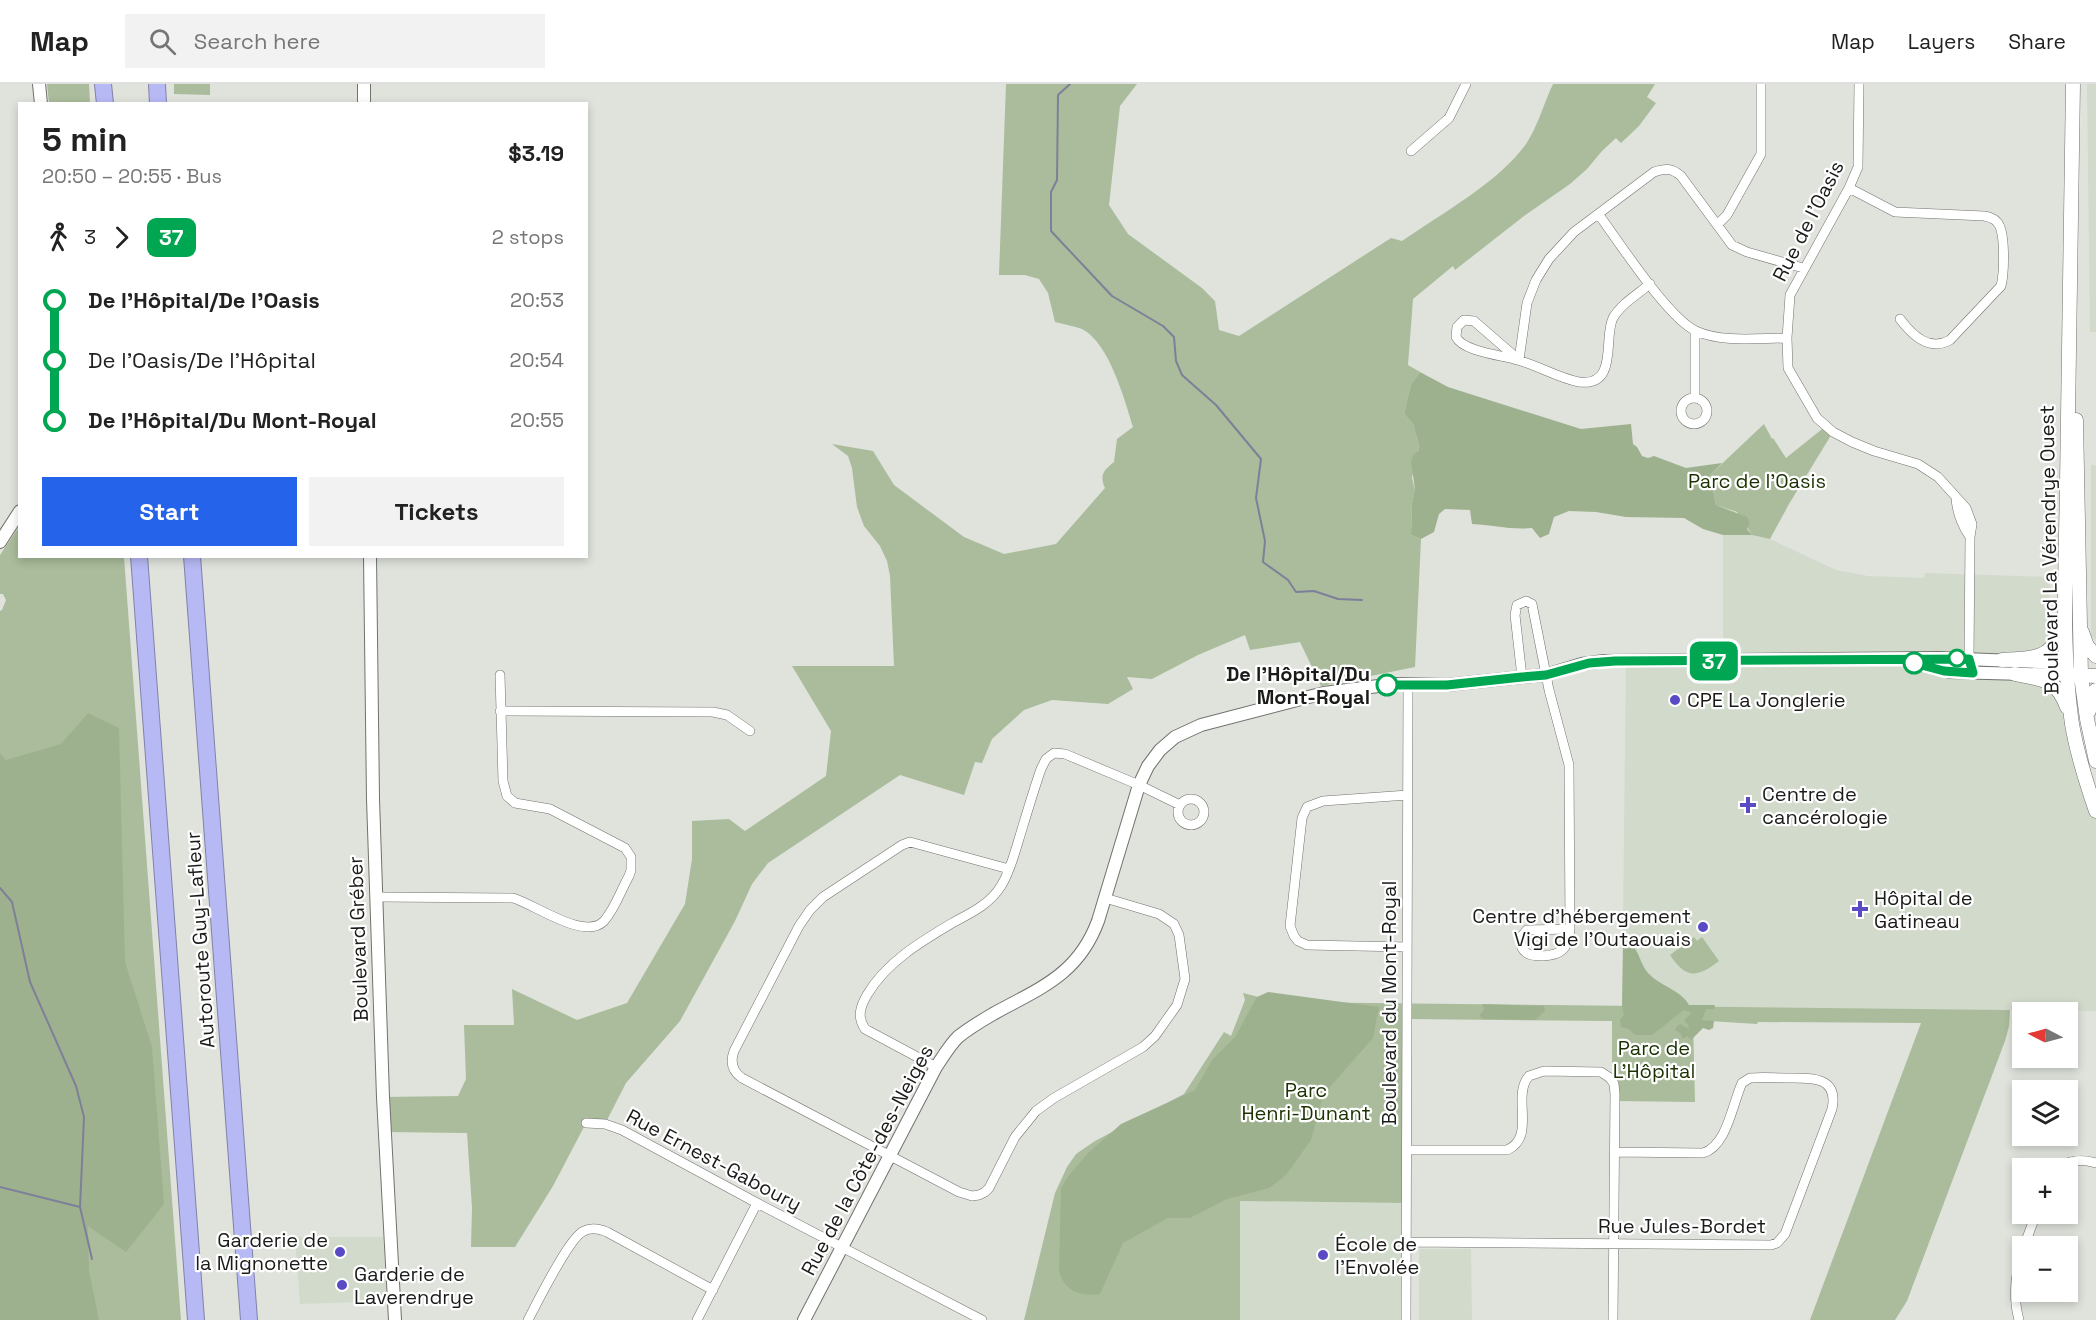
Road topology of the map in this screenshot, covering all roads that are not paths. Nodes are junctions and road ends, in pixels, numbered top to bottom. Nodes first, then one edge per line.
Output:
1 (39, 84) edge
2 (103, 84) edge
3 (157, 84) edge
4 (168, 84) edge
5 (364, 84) edge
6 (1466, 84) edge
7 (1761, 84) edge
8 (1859, 84) edge
9 (2073, 84) edge
10 (41, 102) edge
11 (105, 102) edge
12 (158, 102) edge
13 (168, 102) edge
14 (364, 102) edge
15 (1411, 151) dead end
16 (1849, 188) junction
17 (1599, 214) junction
18 (1717, 225) junction
19 (1803, 268) junction
20 (1650, 284) junction
21 (1900, 319) dead end
22 (1695, 331) junction
23 (1787, 338) junction
24 (1519, 360) junction
25 (1695, 398) dead end
26 (18, 514) edge
27 (0, 542) edge
28 (139, 558) edge
29 (192, 558) edge
30 (370, 558) edge
31 (2072, 601) junction
32 (2096, 656) edge
33 (1969, 659) junction
34 (1900, 660) junction
35 (2002, 660) junction
36 (2096, 663) edge
37 (2074, 669) junction
38 (1968, 672) junction
39 (2015, 674) junction
40 (500, 675) dead end
41 (1546, 675) junction
42 (2096, 676) edge
43 (1522, 677) junction
44 (1408, 685) junction
45 (2096, 690) edge
46 (500, 711) junction
47 (2072, 722) junction
48 (750, 731) dead end
49 (2090, 737) junction
50 (2096, 761) edge
51 (1139, 785) junction
52 (1408, 795) junction
53 (1180, 805) dead end
54 (2096, 811) edge
55 (1009, 869) junction
56 (377, 897) junction
57 (1105, 898) junction
58 (1570, 928) junction
59 (1407, 947) junction
60 (936, 1067) junction
61 (586, 1123) dead end
62 (1407, 1150) junction
63 (1615, 1152) junction
64 (890, 1156) junction
65 (2078, 1160) edge
66 (2096, 1163) edge
67 (757, 1203) junction
68 (1406, 1242) junction
69 (1614, 1244) junction
70 (842, 1248) junction
71 (713, 1290) junction
72 (2016, 1302) edge
73 (196, 1320) edge
74 (249, 1320) edge
75 (395, 1320) edge
76 (528, 1320) edge
77 (697, 1320) edge
78 (804, 1320) edge
79 (982, 1320) edge
80 (1406, 1320) edge
81 (1613, 1320) edge
82 (2019, 1320) edge

1 - 10 street
2 - 11 highway
3 - 12 highway
4 - 13 highway
5 - 14 street
6 - 15 street
7 - 18 street
8 - 16 street, Rue de l'Oasis
9 - 31 main road, Boulevard La Vérendrye Ouest
16 - 19 street, Rue de l'Oasis
16 - 21 street
17 - 18 street
17 - 20 street
17 - 24 street
18 - 19 street
19 - 23 street, Rue de l'Oasis
20 - 22 street
20 - 24 street
22 - 23 street
22 - 25 street
23 - 33 street, Rue de l'Oasis
24 - 24 street
26 - 27 street
28 - 73 highway, Autoroute Guy-Lafleur
29 - 74 highway, Autoroute Guy-Lafleur
30 - 56 street, Boulevard Gréber
31 - 32 main road
31 - 35 main road
31 - 37 main road, Boulevard La Vérendrye Ouest
33 - 34 street
33 - 35 street
33 - 38 street
34 - 38 street
34 - 41 street, Rue de la Côte-des-Neiges
35 - 37 street
36 - 37 main road
37 - 39 street
37 - 42 main road
37 - 47 main road, Boulevard La Vérendrye Ouest
37 - 49 main road, Boulevard La Vérendrye Ouest
38 - 39 street
39 - 47 main road
40 - 46 street
41 - 43 street, Rue de la Côte-des-Neiges
41 - 43 street
41 - 58 street
43 - 44 street, Rue de la Côte-des-Neiges
44 - 51 street, Rue de la Côte-des-Neiges
44 - 52 street, Boulevard du Mont-Royal
45 - 49 main road
46 - 48 street
46 - 56 street
47 - 54 main road, Boulevard La Vérendrye Ouest
49 - 50 main road, Boulevard La Vérendrye Ouest
51 - 53 street
51 - 55 street
51 - 57 street, Rue de la Côte-des-Neiges
52 - 59 street, Boulevard du Mont-Royal
52 - 59 street
55 - 60 street
55 - 64 street
56 - 75 street, Boulevard Gréber
57 - 60 street, Rue de la Côte-des-Neiges
57 - 64 street
58 - 58 street
59 - 62 street, Boulevard du Mont-Royal
60 - 64 street, Rue de la Côte-des-Neiges
61 - 67 street, Rue Ernest-Gaboury
62 - 63 street
62 - 68 street, Boulevard du Mont-Royal
63 - 69 street
63 - 69 street, Rue Jules-Bordet
64 - 70 street, Rue de la Côte-des-Neiges
65 - 66 street
67 - 70 street, Rue Ernest-Gaboury
67 - 71 street
68 - 69 street, Rue Jules-Bordet
68 - 80 street, Boulevard du Mont-Royal
69 - 81 street
70 - 78 street, Rue de la Côte-des-Neiges
70 - 79 street, Rue Ernest-Gaboury
71 - 76 street
71 - 77 street
72 - 82 street

